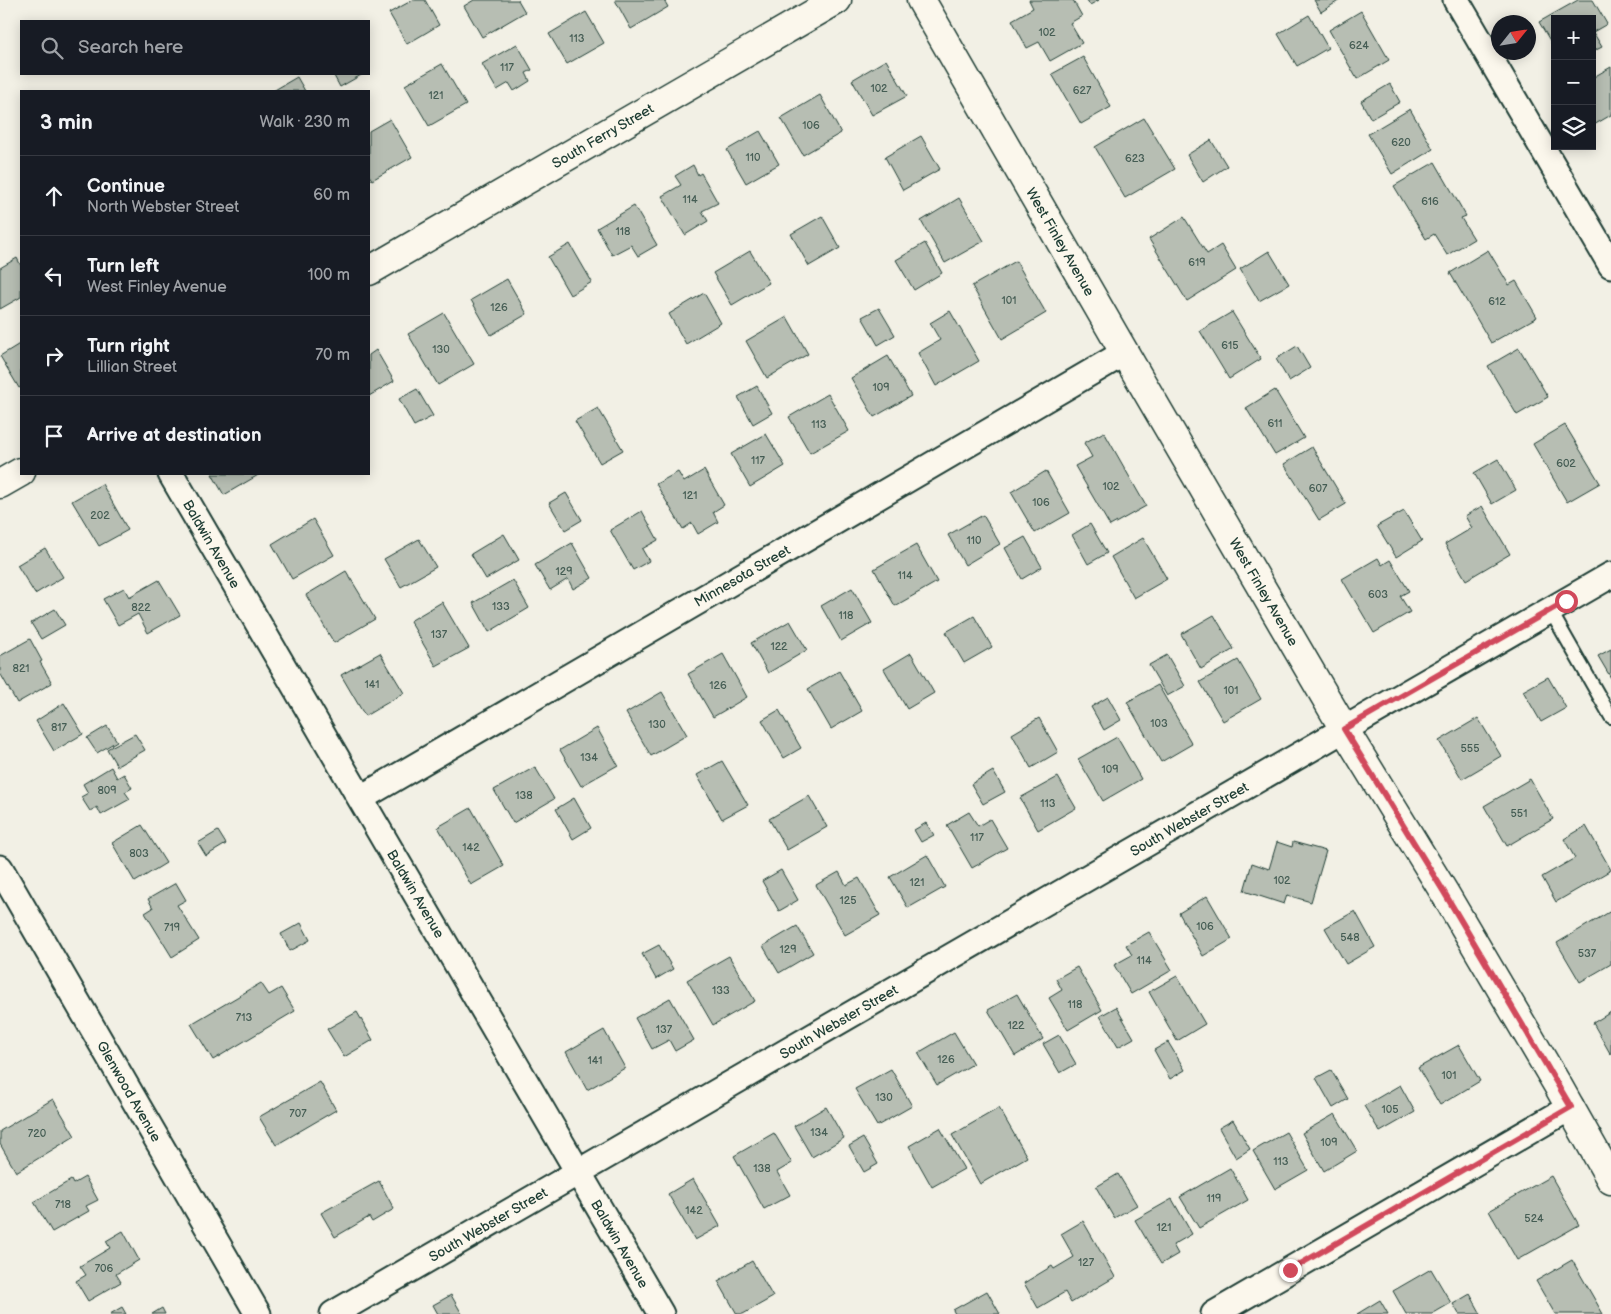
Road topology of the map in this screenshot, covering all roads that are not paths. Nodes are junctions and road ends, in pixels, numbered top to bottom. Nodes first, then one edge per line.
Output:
1 (838, 0) edge
2 (921, 0) edge
3 (1456, 0) edge
4 (1611, 265) edge
5 (370, 270) edge
6 (1124, 353) junction
7 (20, 473) edge
8 (172, 475) edge
9 (0, 484) edge
10 (1611, 575) edge
11 (1550, 610) junction
12 (1611, 717) edge
13 (1344, 729) junction
14 (360, 798) junction
15 (0, 868) edge
16 (1571, 1107) junction
17 (578, 1172) junction
18 (1611, 1180) edge
19 (258, 1314) edge
20 (333, 1314) edge
21 (661, 1314) edge
22 (1214, 1314) edge

1 - 5 main road, South Ferry Street
2 - 6 main road, West Finley Avenue
3 - 4 street
6 - 13 main road, West Finley Avenue
6 - 14 street, Minnesota Street
7 - 9 main road
8 - 14 street, Baldwin Avenue
10 - 11 street, South Webster Street
11 - 12 lane
11 - 13 street, South Webster Street
13 - 16 main road, West Finley Avenue
13 - 17 street, South Webster Street
14 - 17 street, Baldwin Avenue
15 - 19 street, Glenwood Avenue
16 - 18 main road, West Finley Avenue
16 - 22 street
17 - 20 street, South Webster Street
17 - 21 street, Baldwin Avenue

